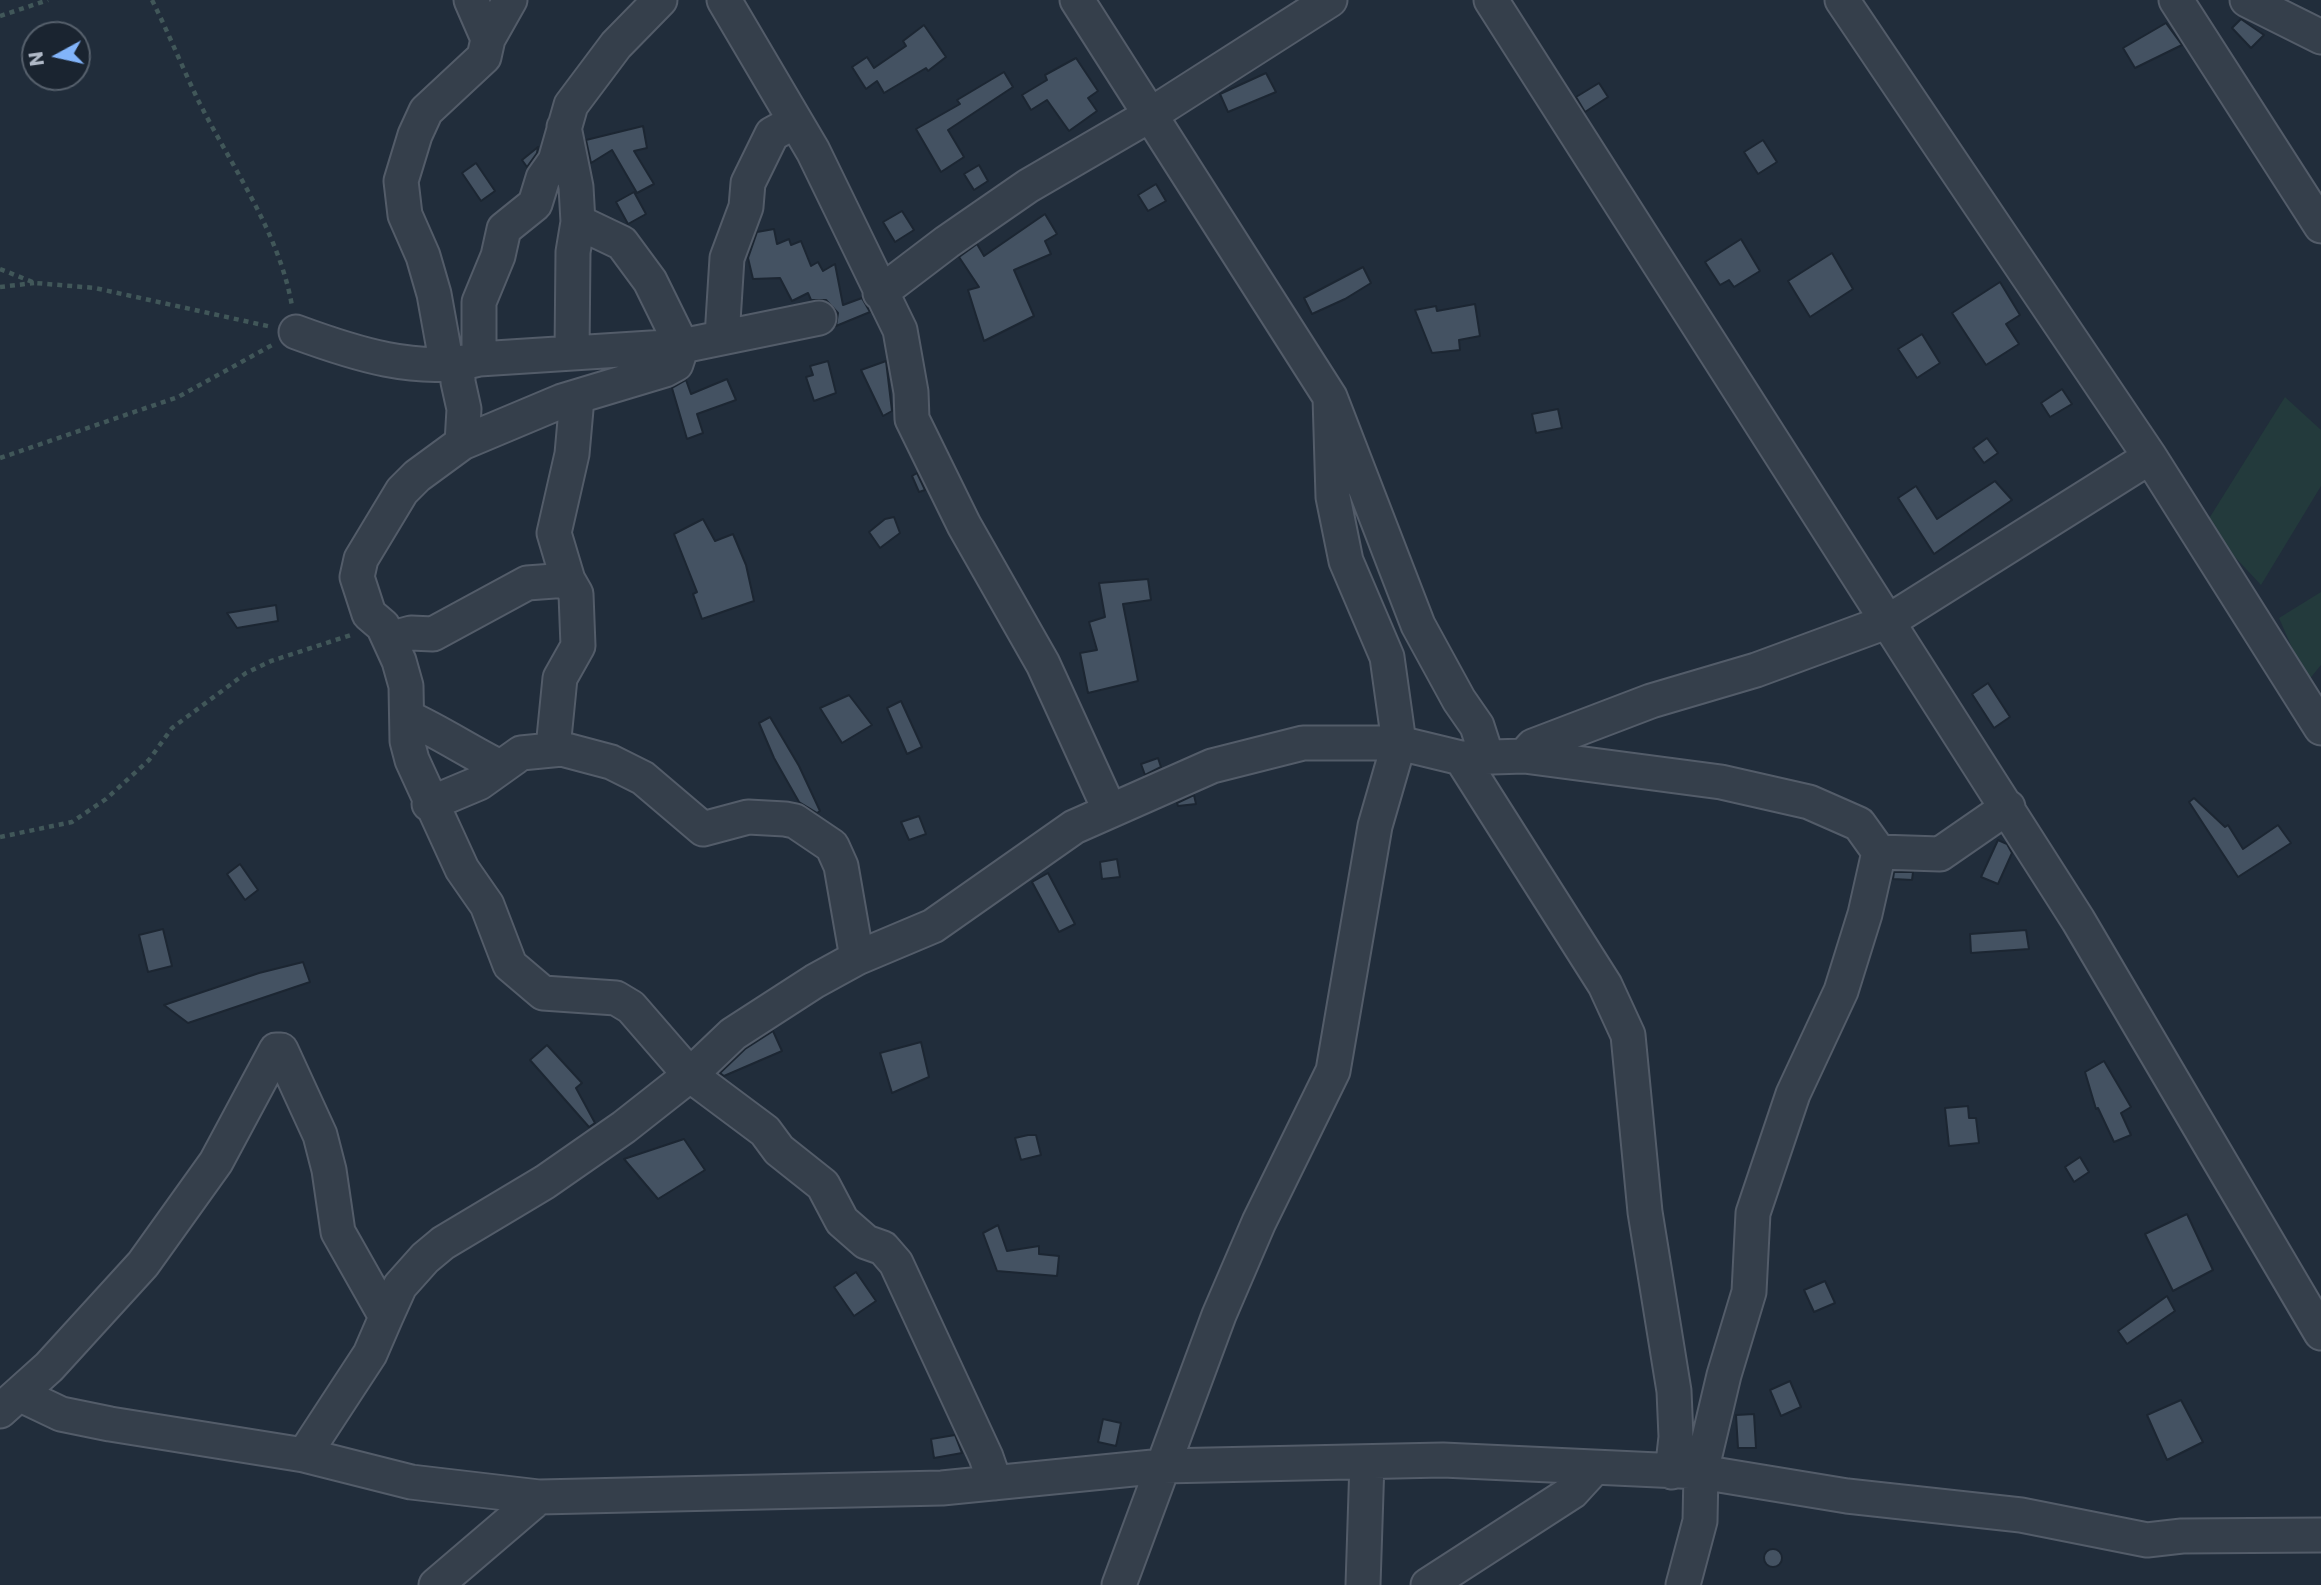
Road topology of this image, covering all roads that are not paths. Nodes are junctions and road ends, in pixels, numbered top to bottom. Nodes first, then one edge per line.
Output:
1 (471, 0) edge
2 (510, 0) edge
3 (660, 0) edge
4 (724, 0) edge
5 (1077, 0) edge
6 (1330, 0) edge
7 (1491, 0) edge
8 (1842, 0) edge
9 (2176, 0) edge
10 (2247, 0) edge
11 (2321, 37) edge
12 (488, 39) junction
13 (1150, 115) junction
14 (794, 122) junction
15 (564, 127) junction
16 (813, 151) junction
17 (761, 157) junction
18 (578, 222) junction
19 (2321, 226) edge
20 (880, 293) junction
21 (819, 318) dead end
22 (296, 332) road end
23 (722, 337) junction
24 (682, 346) junction
25 (572, 353) junction
26 (461, 363) junction
27 (1330, 397) junction
28 (577, 398) junction
29 (462, 443) junction
30 (2150, 457) junction
31 (568, 580) junction
32 (1889, 621) junction
33 (386, 632) junction
34 (407, 717) junction
35 (2321, 728) edge
36 (1399, 743) junction
37 (553, 748) junction
38 (1524, 756) junction
39 (1474, 758) junction
40 (500, 767) junction
41 (429, 804) junction
42 (2008, 807) junction
43 (1110, 811) junction
44 (1879, 852) junction
45 (858, 958) junction
46 (690, 1075) junction
47 (386, 1317) junction
48 (2321, 1333) edge
49 (9, 1403) edge
50 (304, 1455) junction
51 (1367, 1462) junction
52 (1163, 1466) junction
53 (1594, 1468) junction
54 (1686, 1472) junction
55 (995, 1483) junction
56 (539, 1497) junction
57 (2321, 1535) edge
58 (436, 1585) edge
59 (1119, 1585) edge
60 (1363, 1585) edge
61 (1428, 1585) edge
62 (1683, 1585) edge

1 - 12 street
2 - 12 street
3 - 15 street
4 - 14 street
5 - 13 street
6 - 13 street
7 - 32 street
8 - 30 street
9 - 19 street
10 - 11 street
12 - 26 street
13 - 20 street
13 - 27 street
14 - 16 street
14 - 17 street
15 - 18 street
15 - 26 street
16 - 17 street
16 - 20 street
17 - 23 street
18 - 24 street
18 - 25 street
20 - 43 street
21 - 23 street
22 - 26 street
23 - 24 street
24 - 25 street
24 - 28 street
25 - 26 street
26 - 29 street
27 - 36 street
27 - 39 street
28 - 29 street
28 - 31 street
29 - 33 street
30 - 32 street
30 - 35 street
31 - 33 street
31 - 37 street
32 - 38 street
32 - 42 street
33 - 34 street
34 - 40 street
34 - 41 street
36 - 39 street
36 - 43 street
36 - 52 street
37 - 40 street
37 - 45 street
38 - 39 street
38 - 44 street
39 - 54 street
40 - 41 street
41 - 46 street
42 - 44 street
42 - 48 street
43 - 45 street
44 - 54 street
45 - 46 street
46 - 47 street
46 - 55 street
47 - 49 street
47 - 50 street
49 - 50 street
50 - 56 street
51 - 52 street
51 - 53 street
51 - 60 street
52 - 55 street
52 - 59 street
53 - 54 street
53 - 61 street
54 - 57 street
54 - 62 street
55 - 56 street
56 - 58 street

